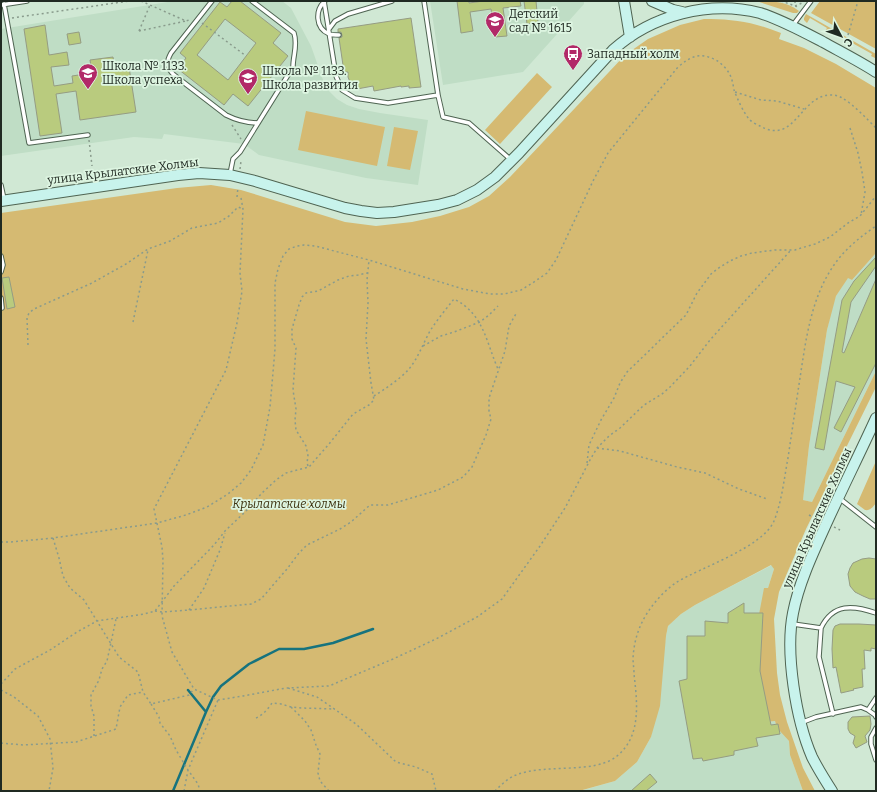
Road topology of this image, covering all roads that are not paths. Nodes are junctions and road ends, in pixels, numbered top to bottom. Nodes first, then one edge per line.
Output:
1 (27, 1) edge
2 (212, 1) edge
3 (252, 1) edge
4 (324, 1) edge
5 (392, 1) edge
6 (424, 1) edge
7 (624, 1) edge
8 (652, 1) edge
9 (811, 1) edge
10 (2, 5) edge
11 (685, 12) junction
12 (792, 26) junction
13 (329, 30) junction
14 (339, 35) dead end
15 (630, 37) junction
16 (876, 72) edge
17 (438, 95) junction
18 (258, 123) junction
19 (88, 134) road end
20 (512, 160) junction
21 (230, 175) junction
22 (1, 185) edge
23 (2, 201) edge
24 (1, 256) edge
25 (1, 272) edge
26 (1, 298) edge
27 (2, 308) dead end
28 (876, 418) edge
29 (838, 498) junction
30 (876, 527) edge
31 (876, 613) edge
32 (791, 624) junction
33 (820, 628) junction
34 (876, 698) edge
35 (868, 710) junction
36 (833, 714) junction
37 (876, 717) edge
38 (801, 723) junction
39 (876, 728) edge
40 (876, 760) edge
41 (831, 791) edge

1 - 10 lane
2 - 18 lane
3 - 18 lane
4 - 13 lane
4 - 14 lane
5 - 13 lane
6 - 17 lane
7 - 15 street
8 - 11 street
9 - 12 lane
10 - 19 lane
11 - 12 street, улица Крылатские Холмы
11 - 15 street, улица Крылатские Холмы
12 - 16 street, улица Крылатские Холмы
13 - 17 lane
15 - 20 street, улица Крылатские Холмы
17 - 20 lane
18 - 21 lane
20 - 21 street, улица Крылатские Холмы
21 - 23 street, улица Крылатские Холмы
22 - 23 lane
24 - 25 lane
26 - 27 lane
28 - 29 street, улица Крылатские Холмы
29 - 30 lane
29 - 32 street, улица Крылатские Холмы
31 - 33 lane
32 - 33 lane
32 - 38 street, улица Крылатские Холмы
33 - 36 lane
34 - 35 lane
35 - 36 lane
35 - 37 lane
36 - 38 lane
38 - 41 street, улица Крылатские Холмы
39 - 40 lane

